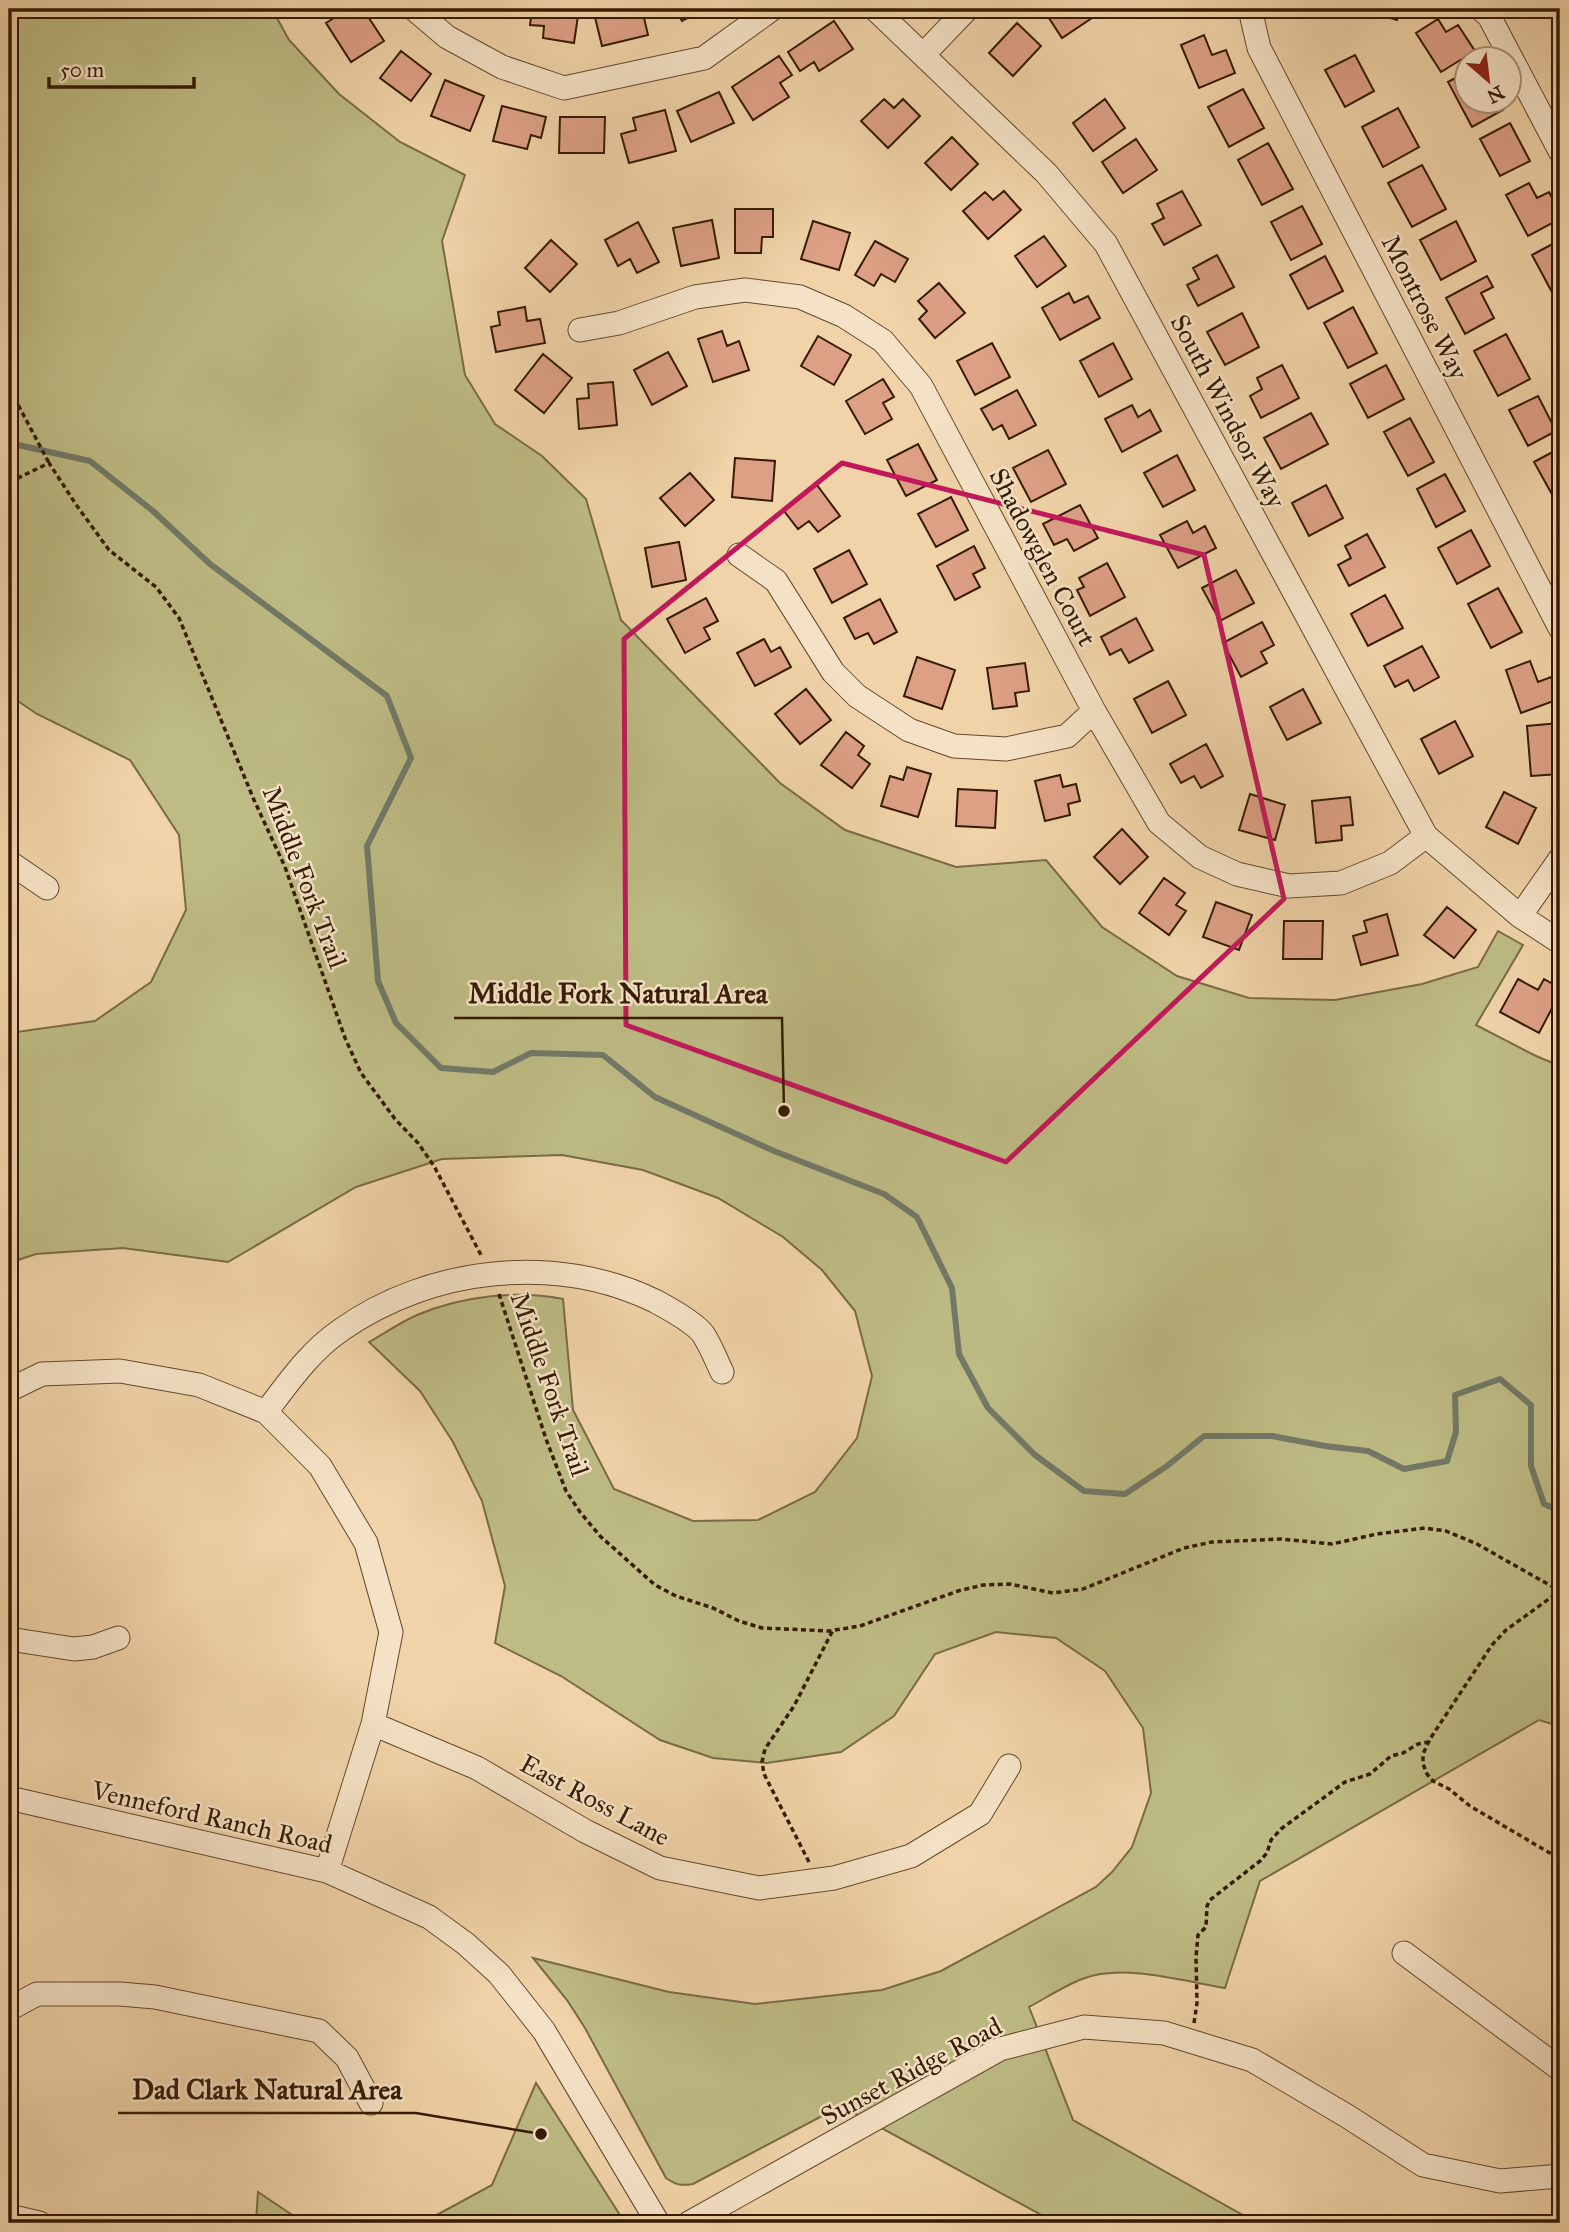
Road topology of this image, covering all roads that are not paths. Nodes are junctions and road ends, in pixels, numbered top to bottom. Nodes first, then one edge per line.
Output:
1 (414, 9) edge
2 (772, 9) edge
3 (876, 9) edge
4 (967, 9) edge
5 (1250, 9) edge
6 (1481, 9) edge
7 (923, 55) junction
8 (1560, 151) edge
9 (580, 330) dead end
10 (739, 555) dead end
11 (1560, 628) edge
12 (1094, 711) junction
13 (1426, 836) junction
14 (1560, 859) edge
15 (9, 862) edge
16 (47, 888) dead end
17 (1520, 916) junction
18 (1560, 942) edge
19 (722, 1372) dead end
20 (9, 1390) edge
21 (266, 1412) junction
22 (118, 1638) dead end
23 (9, 1639) edge
24 (373, 1724) junction
25 (1009, 1766) dead end
26 (9, 1798) edge
27 (327, 1871) junction
28 (1404, 1953) dead end
29 (9, 2009) edge
30 (1560, 2069) edge
31 (371, 2103) dead end
32 (1560, 2176) edge
33 (9, 2216) edge
34 (38, 2223) edge
35 (658, 2223) edge
36 (689, 2223) edge

1 - 2 street
3 - 7 street, South Windsor Way
4 - 7 street
5 - 11 street, Montrose Way
6 - 8 street
7 - 13 street, South Windsor Way
9 - 12 street, Shadowglen Court
10 - 12 street
12 - 13 street, Shadowglen Court
13 - 17 street
14 - 17 street
15 - 16 street
17 - 18 street
19 - 21 street
20 - 21 street
21 - 24 street
22 - 23 street
24 - 25 street, East Ross Lane
24 - 27 street
26 - 27 street, Venneford Ranch Road
27 - 35 street, Venneford Ranch Road
28 - 30 street
29 - 31 street
32 - 36 street, Sunset Ridge Road
33 - 34 street

